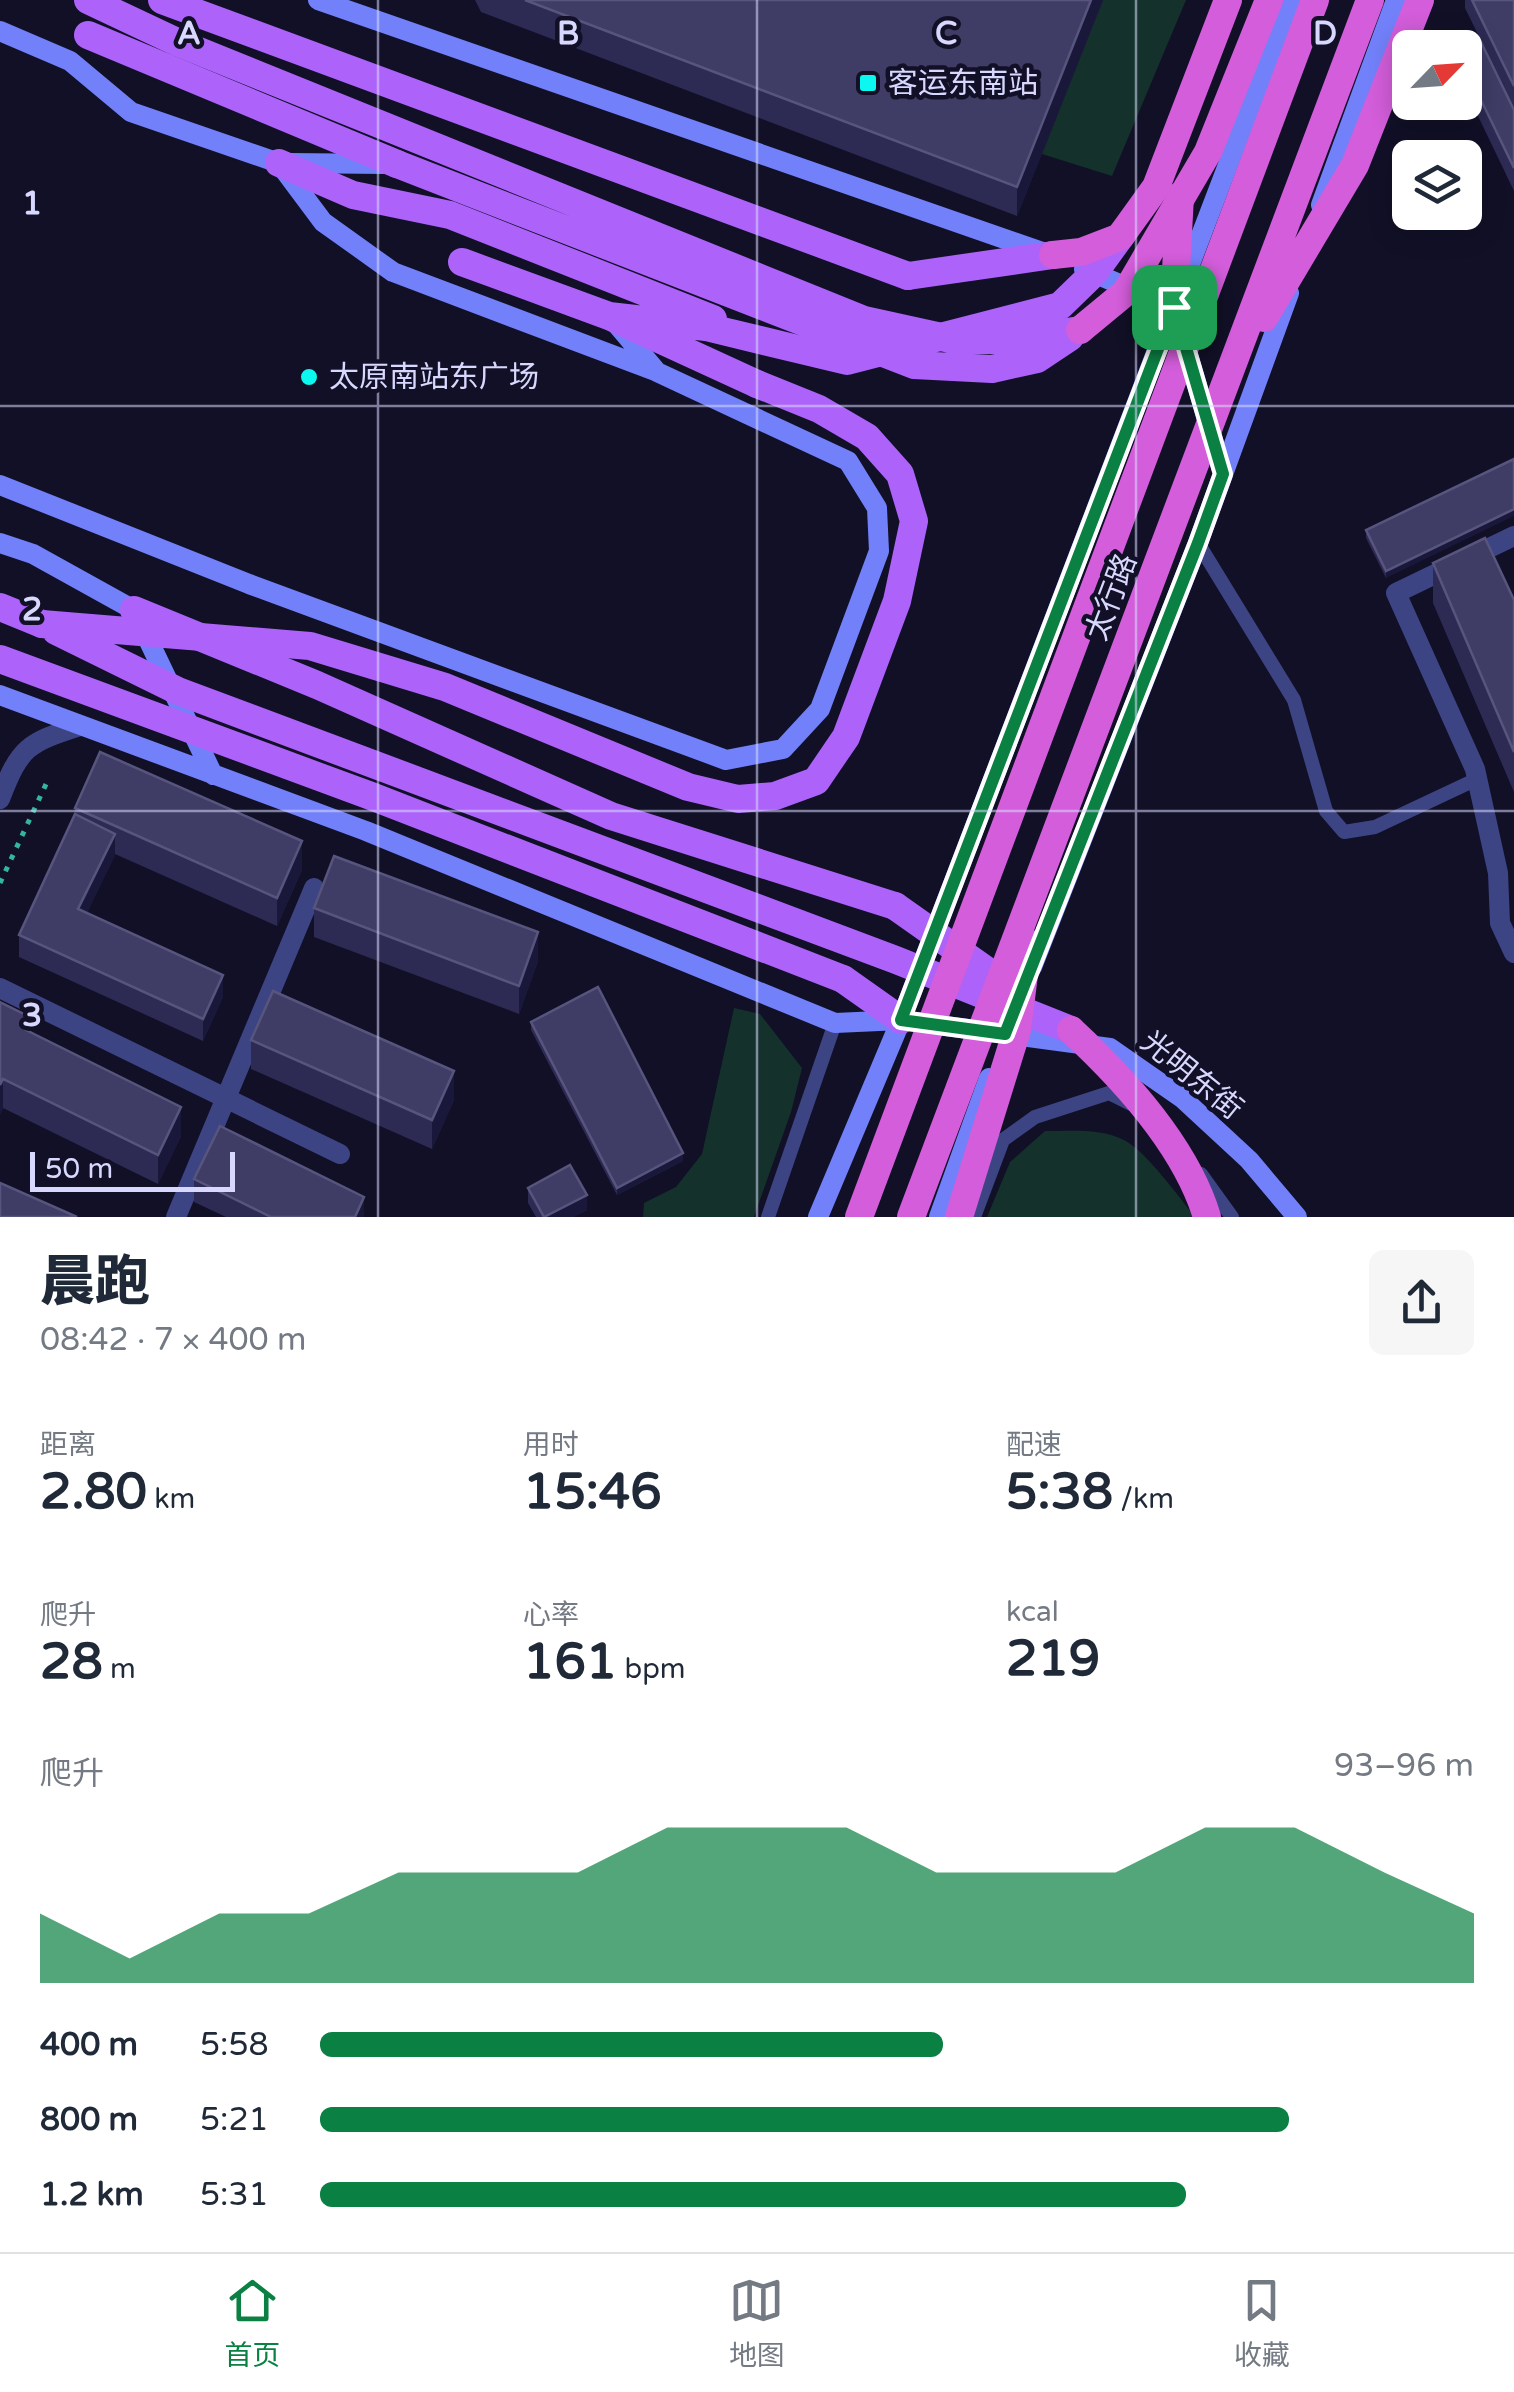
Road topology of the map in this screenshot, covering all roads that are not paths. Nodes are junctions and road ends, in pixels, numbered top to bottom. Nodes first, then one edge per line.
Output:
1 (88, 0) edge
2 (162, 0) edge
3 (318, 0) edge
4 (1228, 0) edge
5 (1269, 0) edge
6 (1291, 0) edge
7 (1316, 0) edge
8 (1370, 0) edge
9 (1396, 0) edge
10 (1420, 0) edge
11 (355, 8) edge
12 (0, 31) edge
13 (88, 35) dead end
14 (1184, 114) junction
15 (278, 163) junction
16 (397, 164) junction
17 (1123, 233) junction
18 (1053, 255) junction
19 (462, 262) dead end
20 (1094, 273) junction
21 (1174, 307) junction
22 (609, 316) junction
23 (1080, 330) junction
24 (774, 344) junction
25 (657, 372) junction
26 (1228, 380) junction
27 (1223, 474) junction
28 (0, 485) edge
29 (1513, 540) edge
30 (0, 543) edge
31 (1198, 543) junction
32 (0, 607) edge
33 (134, 610) junction
34 (42, 624) junction
35 (0, 660) edge
36 (0, 695) edge
37 (80, 726) junction
38 (213, 774) junction
39 (1477, 779) junction
40 (0, 798) edge
41 (314, 888) dead end
42 (1035, 893) junction
43 (1514, 953) edge
44 (0, 988) edge
45 (901, 1020) junction
46 (835, 1023) junction
47 (1071, 1030) junction
48 (1005, 1034) junction
49 (226, 1098) junction
50 (340, 1154) dead end
51 (176, 1217) edge
52 (768, 1217) edge
53 (818, 1217) edge
54 (858, 1217) edge
55 (912, 1217) edge
56 (939, 1217) edge
57 (959, 1217) edge
58 (974, 1217) edge
59 (1207, 1217) edge
60 (1232, 1217) edge
61 (1297, 1217) edge

1 - 23 main road, bridge
2 - 18 main road, bridge
3 - 11 main road
4 - 14 highway
5 - 23 highway, bridge
6 - 21 main road
7 - 54 highway, 太行路, bridge
8 - 26 highway, 太行路, bridge
9 - 27 main road
10 - 26 highway, bridge
11 - 18 main road
12 - 15 main road
13 - 16 main road
14 - 17 highway
14 - 21 highway, bridge
15 - 16 main road
15 - 24 main road
15 - 25 main road
16 - 23 main road, bridge
17 - 18 highway
17 - 20 main road
18 - 20 main road
19 - 22 main road
20 - 21 main road
20 - 24 main road
21 - 27 main road
21 - 45 main road
22 - 24 main road
22 - 25 main road
22 - 34 main road, bridge
25 - 28 main road
26 - 42 highway, 太行路, bridge
27 - 31 main road
29 - 39 street
30 - 33 main road
31 - 39 lane
31 - 48 main road
32 - 34 main road
33 - 38 main road
33 - 47 main road, bridge
34 - 47 main road, bridge
35 - 45 main road, bridge
36 - 37 main road
37 - 38 main road
37 - 40 street
38 - 46 main road
39 - 43 street
41 - 49 street
42 - 55 highway, 太行路, bridge
42 - 57 highway, bridge
44 - 49 street
45 - 46 main road, 光明东街
45 - 48 main road, 光明东街
45 - 53 main road
46 - 52 lane
47 - 59 highway, bridge
48 - 56 main road
48 - 61 main road, 光明东街
49 - 50 street
49 - 51 street
58 - 60 lane

